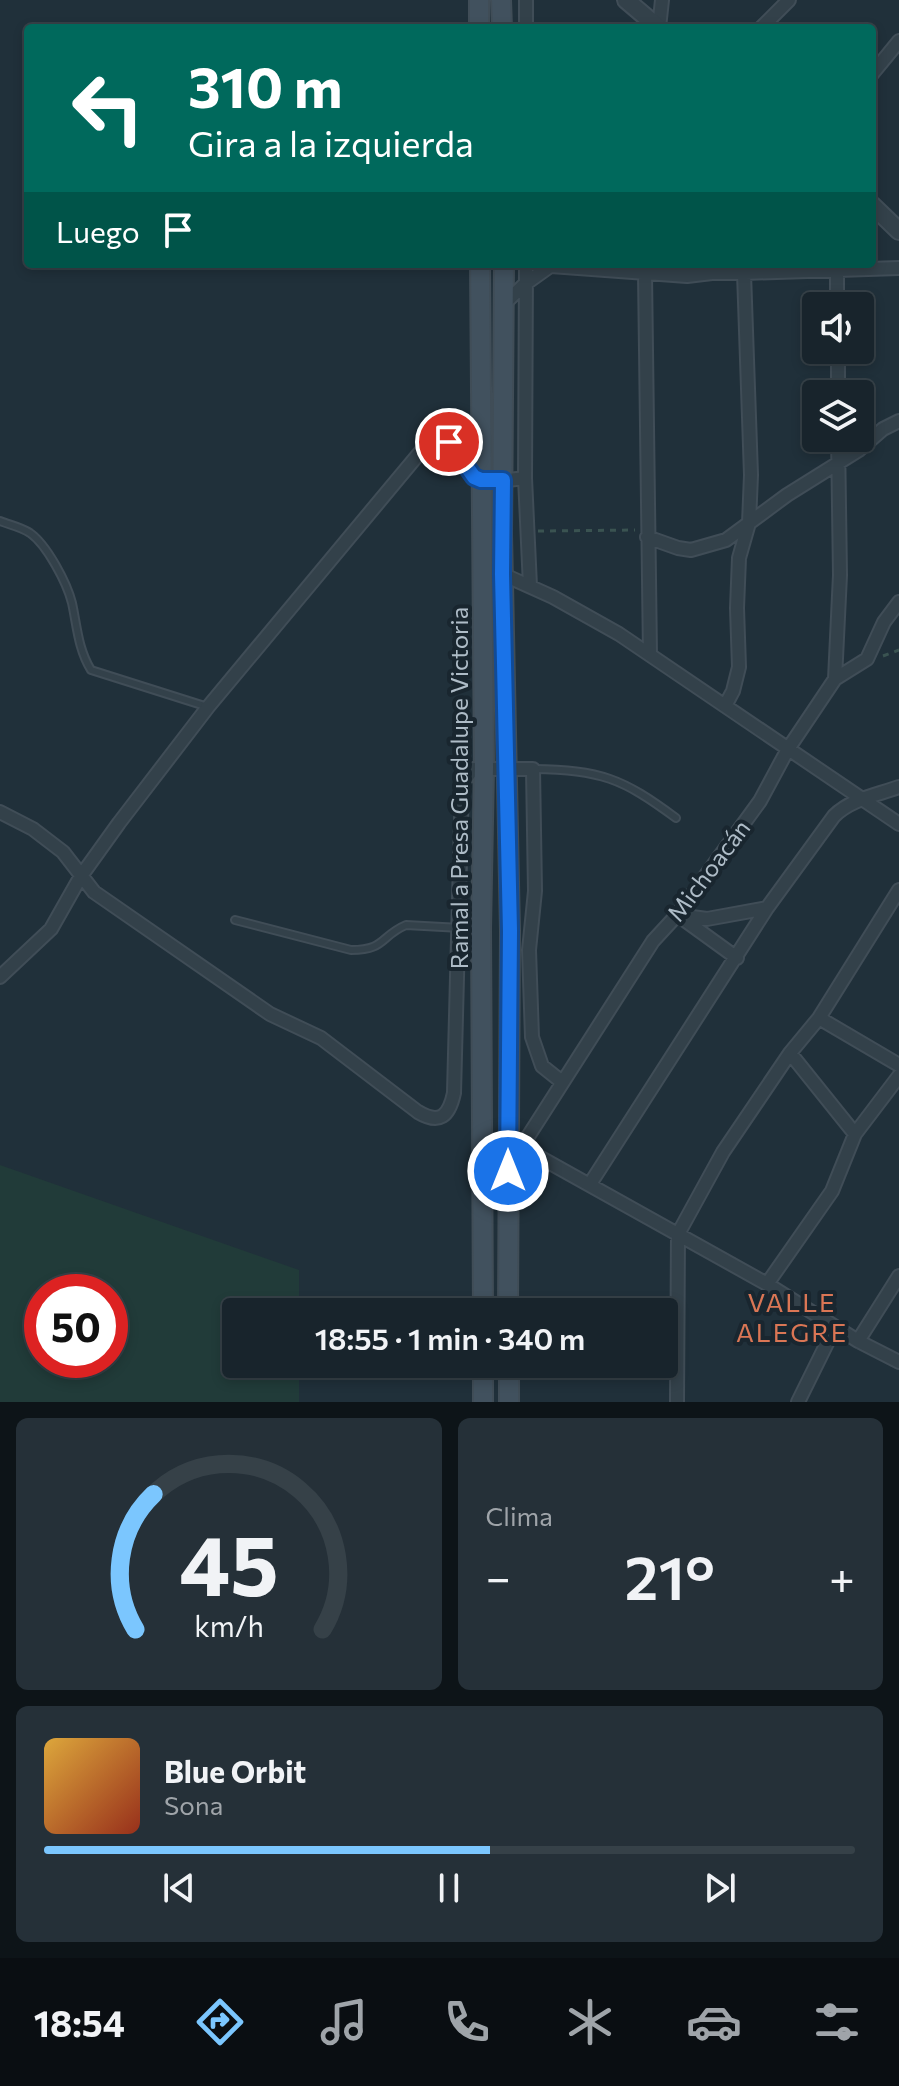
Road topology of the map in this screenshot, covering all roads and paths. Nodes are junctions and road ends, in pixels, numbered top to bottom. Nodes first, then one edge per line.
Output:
1 (479, 0) edge
2 (501, 0) edge
3 (526, 0) edge
4 (626, 0) edge
5 (662, 0) edge
6 (789, 0) edge
7 (479, 24) edge
8 (502, 24) edge
9 (526, 24) edge
10 (654, 24) edge
11 (659, 24) edge
12 (765, 24) edge
13 (899, 41) edge
14 (876, 69) edge
15 (876, 208) edge
16 (898, 227) edge
17 (480, 268) edge
18 (504, 268) edge
19 (526, 268) edge
20 (548, 268) edge
21 (583, 268) edge
22 (716, 268) edge
23 (899, 268) edge
24 (837, 271) junction
25 (744, 273) junction
26 (645, 274) junction
27 (525, 284) junction
28 (837, 292) edge
29 (504, 304) junction
30 (899, 421) edge
31 (838, 452) edge
32 (838, 463) junction
33 (525, 478) junction
34 (481, 480) junction
35 (503, 480) junction
36 (0, 521) edge
37 (749, 523) junction
38 (527, 531) junction
39 (647, 533) junction
40 (502, 574) junction
41 (530, 586) junction
42 (899, 602) edge
43 (650, 655) junction
44 (835, 679) junction
45 (725, 706) junction
46 (208, 707) junction
47 (788, 749) junction
48 (484, 767) junction
49 (508, 767) junction
50 (533, 769) junction
51 (899, 787) edge
52 (864, 800) junction
53 (0, 812) edge
54 (676, 818) dead end
55 (899, 824) edge
56 (81, 876) junction
57 (899, 890) edge
58 (767, 908) junction
59 (677, 915) junction
60 (235, 920) dead end
61 (457, 927) junction
62 (481, 929) junction
63 (737, 958) junction
64 (0, 977) edge
65 (819, 1018) junction
66 (790, 1053) junction
67 (899, 1065) edge
68 (899, 1076) edge
69 (562, 1082) junction
70 (855, 1134) junction
71 (515, 1143) junction
72 (590, 1184) junction
73 (678, 1234) junction
74 (899, 1276) edge
75 (767, 1284) junction
76 (483, 1298) edge
77 (509, 1298) edge
78 (835, 1327) junction
79 (858, 1341) junction
80 (899, 1362) edge
81 (483, 1378) edge
82 (509, 1378) edge
83 (483, 1402) edge
84 (509, 1402) edge
85 (677, 1402) edge
86 (798, 1402) edge

1 - 7 main road
2 - 8 main road
3 - 9 street
4 - 10 street
5 - 11 street
6 - 12 street
13 - 14 street
15 - 16 street
17 - 34 main road, Ramal a Presa Guadalupe Victoria
18 - 29 main road, Ramal a Presa Guadalupe Victoria
19 - 27 street
20 - 27 street
21 - 26 street
22 - 25 street
22 - 26 street
23 - 24 street
24 - 25 street
24 - 28 street
25 - 37 street
26 - 39 street
27 - 29 street
27 - 33 street
29 - 35 main road, Ramal a Presa Guadalupe Victoria
30 - 32 street
31 - 32 street
32 - 37 street
32 - 44 street
33 - 35 street
33 - 38 street
34 - 35 street
34 - 46 street
34 - 48 main road, Ramal a Presa Guadalupe Victoria
35 - 40 main road, Ramal a Presa Guadalupe Victoria
36 - 46 lane
37 - 39 street
37 - 45 street
38 - 39 path
38 - 41 street
39 - 43 street
40 - 41 street
40 - 49 main road, Ramal a Presa Guadalupe Victoria
41 - 43 street
42 - 44 street, Michoacán
43 - 45 street
44 - 47 street, Michoacán
45 - 47 street
46 - 56 street
47 - 52 street
47 - 59 street, Michoacán
48 - 49 street
48 - 61 street
48 - 62 main road, Ramal a Presa Guadalupe Victoria
49 - 50 street
49 - 71 main road, Ramal a Presa Guadalupe Victoria
50 - 54 lane
50 - 69 street
51 - 52 street
52 - 55 street
52 - 58 street
53 - 56 street
56 - 61 street
56 - 64 street
57 - 65 street
58 - 59 street
58 - 63 street
59 - 63 street
59 - 69 street, Michoacán
60 - 61 lane
61 - 62 lane
62 - 76 main road, Ramal a Presa Guadalupe Victoria
63 - 72 street
65 - 66 street
65 - 67 street
66 - 70 street
66 - 73 street
68 - 70 street
69 - 71 street, Michoacán
70 - 75 street
71 - 72 street
71 - 77 main road, Ramal a Presa Guadalupe Victoria
72 - 73 street
73 - 75 street
73 - 85 street
74 - 79 street
75 - 78 street
78 - 79 street
78 - 86 street
79 - 80 street
81 - 83 main road
82 - 84 main road

